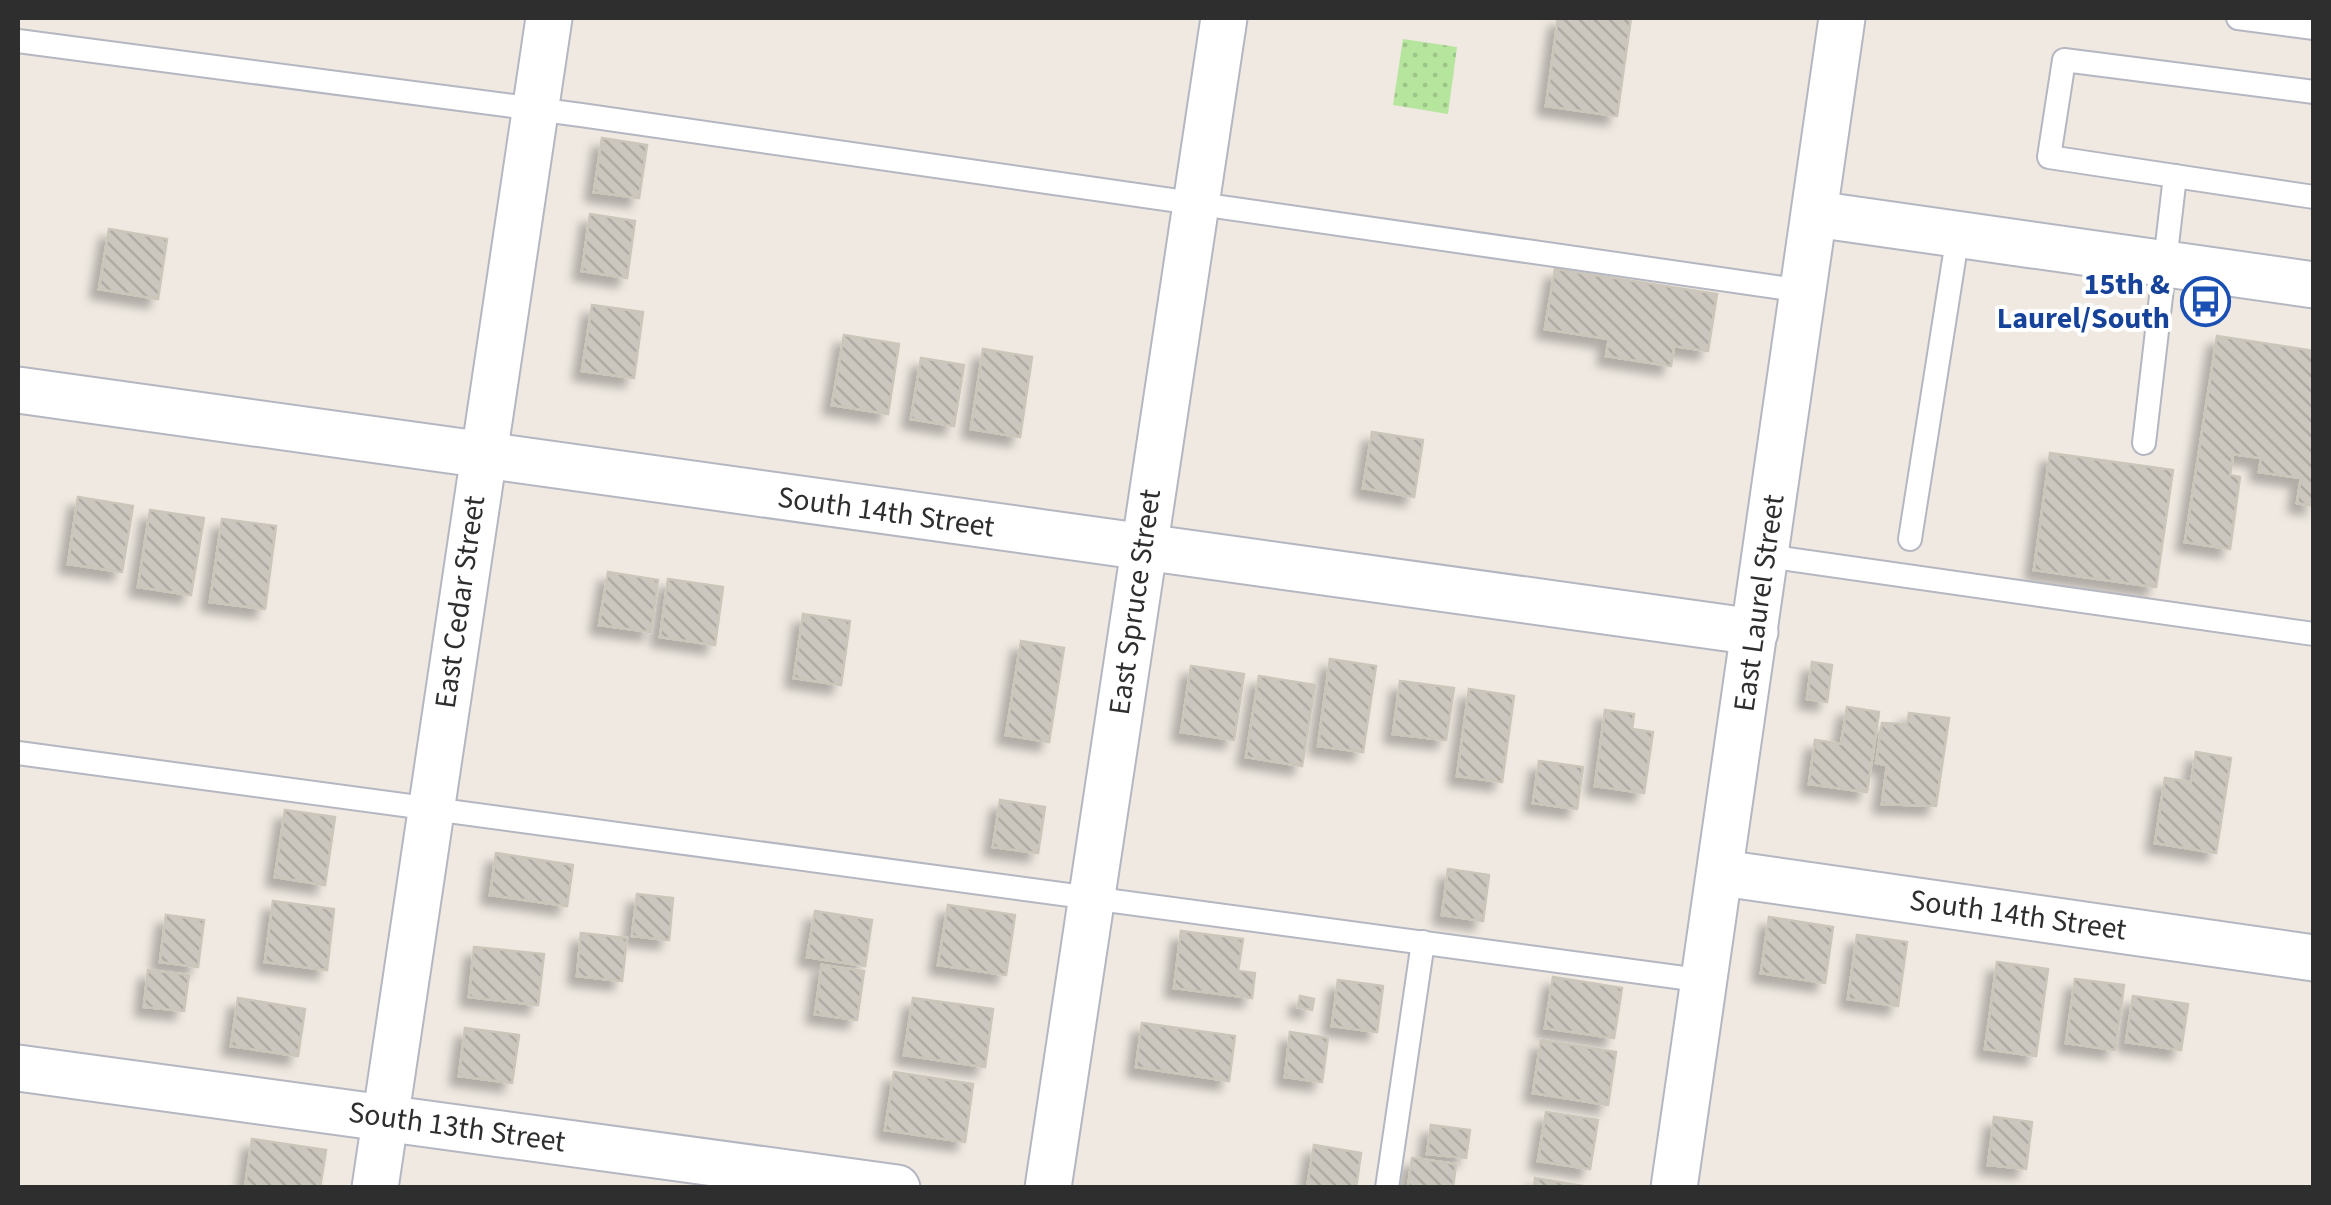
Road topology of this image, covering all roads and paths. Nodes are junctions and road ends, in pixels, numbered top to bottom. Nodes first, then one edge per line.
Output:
1 (549, 18) edge
2 (1224, 18) edge
3 (1842, 18) edge
4 (2238, 18) edge
5 (2314, 28) edge
6 (18, 41) edge
7 (2314, 92) edge
8 (535, 109) junction
9 (2175, 176) junction
10 (2314, 197) edge
11 (1195, 203) junction
12 (1815, 214) junction
13 (1958, 234) junction
14 (2166, 264) junction
15 (2314, 285) edge
16 (1804, 291) junction
17 (18, 390) edge
18 (2144, 443) dead end
19 (480, 456) junction
20 (1910, 538) dead end
21 (1143, 547) junction
22 (1766, 556) junction
23 (1755, 632) junction
24 (2314, 634) edge
25 (18, 753) edge
26 (431, 808) junction
27 (1722, 872) junction
28 (1093, 898) junction
29 (1423, 942) junction
30 (2314, 958) edge
31 (1706, 981) junction
32 (18, 1068) edge
33 (385, 1117) junction
34 (375, 1188) edge
35 (897, 1188) edge
36 (1048, 1188) edge
37 (1388, 1188) edge
38 (1674, 1188) edge

1 - 8 street, East Cedar Street
2 - 11 street, East Spruce Street
3 - 12 street, East Laurel Street
4 - 5 lane
6 - 8 lane
7 - 9 lane
8 - 11 lane
8 - 19 street, East Cedar Street
9 - 10 lane
9 - 14 lane
11 - 16 lane
11 - 21 street, East Spruce Street
12 - 13 street
12 - 16 street, East Laurel Street
13 - 14 street
13 - 20 lane
14 - 15 street
14 - 18 lane
16 - 22 street, East Laurel Street
17 - 19 street, South 14th Street
19 - 21 street, South 14th Street
19 - 26 street, East Cedar Street
21 - 23 street, South 14th Street
21 - 28 street, East Spruce Street
22 - 23 street, East Laurel Street
22 - 24 lane
23 - 27 street, East Laurel Street
25 - 26 lane
26 - 28 lane
26 - 33 street, East Cedar Street
27 - 30 street, South 14th Street
27 - 31 street, East Laurel Street
28 - 29 lane
28 - 36 street, East Spruce Street
29 - 31 lane
29 - 37 lane
31 - 38 street, East Laurel Street
32 - 33 street, South 13th Street
33 - 34 street, East Cedar Street
33 - 35 street, South 13th Street

